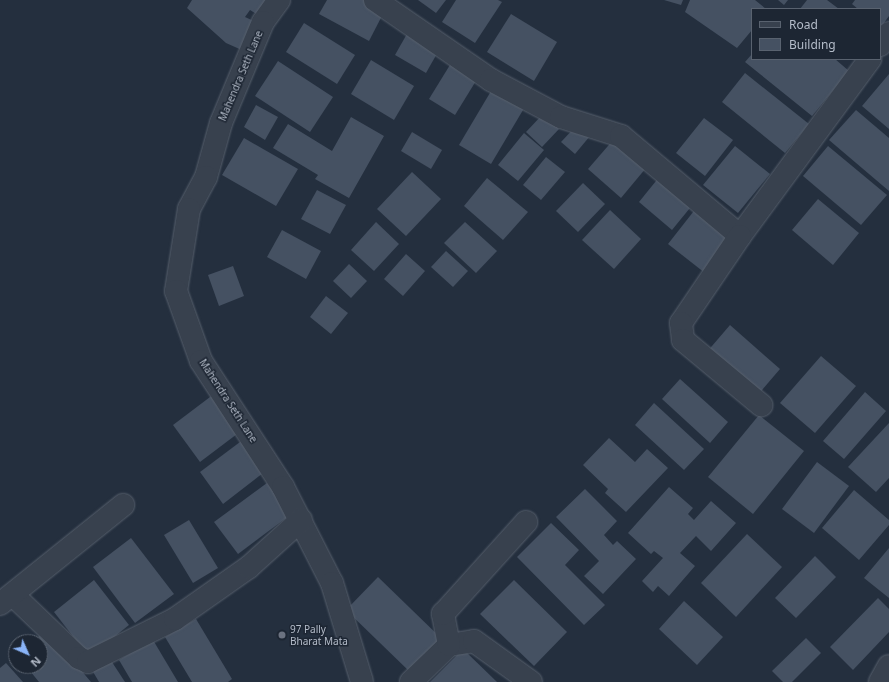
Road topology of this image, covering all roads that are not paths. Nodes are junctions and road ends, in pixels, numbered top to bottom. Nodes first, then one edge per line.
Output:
1 (279, 0) edge
2 (375, 0) edge
3 (889, 33) edge
4 (881, 44) edge
5 (869, 60) edge
6 (740, 236) junction
7 (762, 405) dead end
8 (123, 505) dead end
9 (300, 520) junction
10 (526, 522) dead end
11 (6, 599) edge
12 (449, 645) junction
13 (889, 666) edge
14 (362, 682) edge
15 (411, 682) edge
16 (530, 682) edge
17 (880, 682) edge

1 - 9 street, Mahendra Seth Lane
2 - 6 street
3 - 4 street
5 - 6 street
6 - 7 street
8 - 11 street
9 - 11 street
9 - 14 street, Mahendra Seth Lane
10 - 12 street
12 - 15 street
12 - 16 street
13 - 17 street

